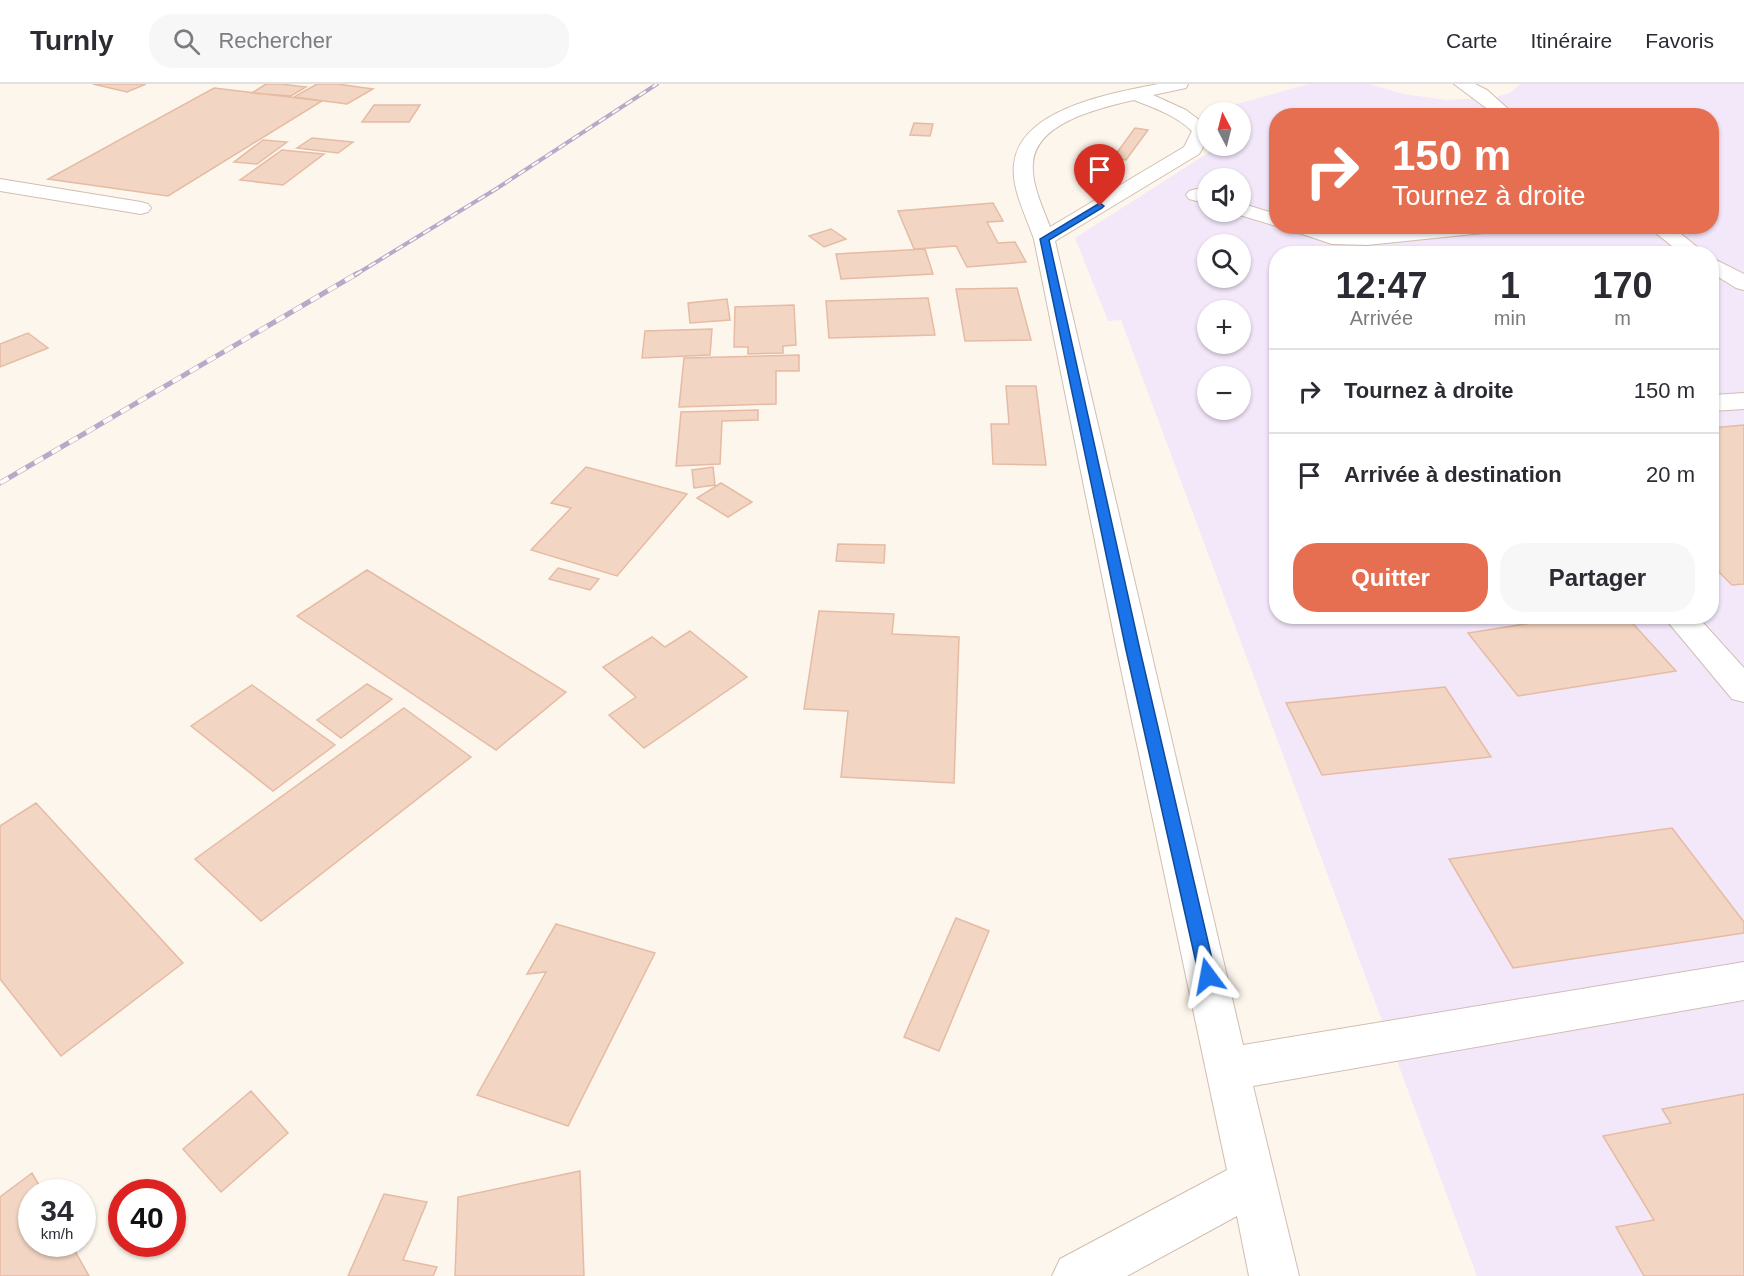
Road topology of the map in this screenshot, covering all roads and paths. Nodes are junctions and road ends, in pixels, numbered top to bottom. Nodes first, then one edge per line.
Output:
1 (1180, 84) edge
2 (1440, 84) edge
3 (1462, 84) edge
4 (1137, 95) junction
5 (1499, 108) edge
6 (0, 185) edge
7 (141, 208) dead end
8 (1251, 212) edge
9 (1269, 218) edge
10 (1320, 234) edge
11 (1421, 234) edge
12 (1668, 234) edge
13 (1044, 239) junction
14 (1685, 246) edge
15 (1719, 268) edge
16 (1744, 283) edge
17 (1744, 401) edge
18 (1719, 403) edge
19 (1685, 624) edge
20 (1744, 690) edge
21 (1744, 981) edge
22 (1229, 1069) junction
23 (1253, 1182) junction
24 (1077, 1276) edge
25 (1275, 1276) edge

1 - 4 street
2 - 3 street
3 - 5 street
4 - 13 street
4 - 13 street
6 - 7 street
8 - 9 street
10 - 11 street
12 - 14 street
13 - 22 street
15 - 16 street
17 - 18 street
19 - 20 street
21 - 22 street
22 - 23 street
23 - 24 street
23 - 25 street

